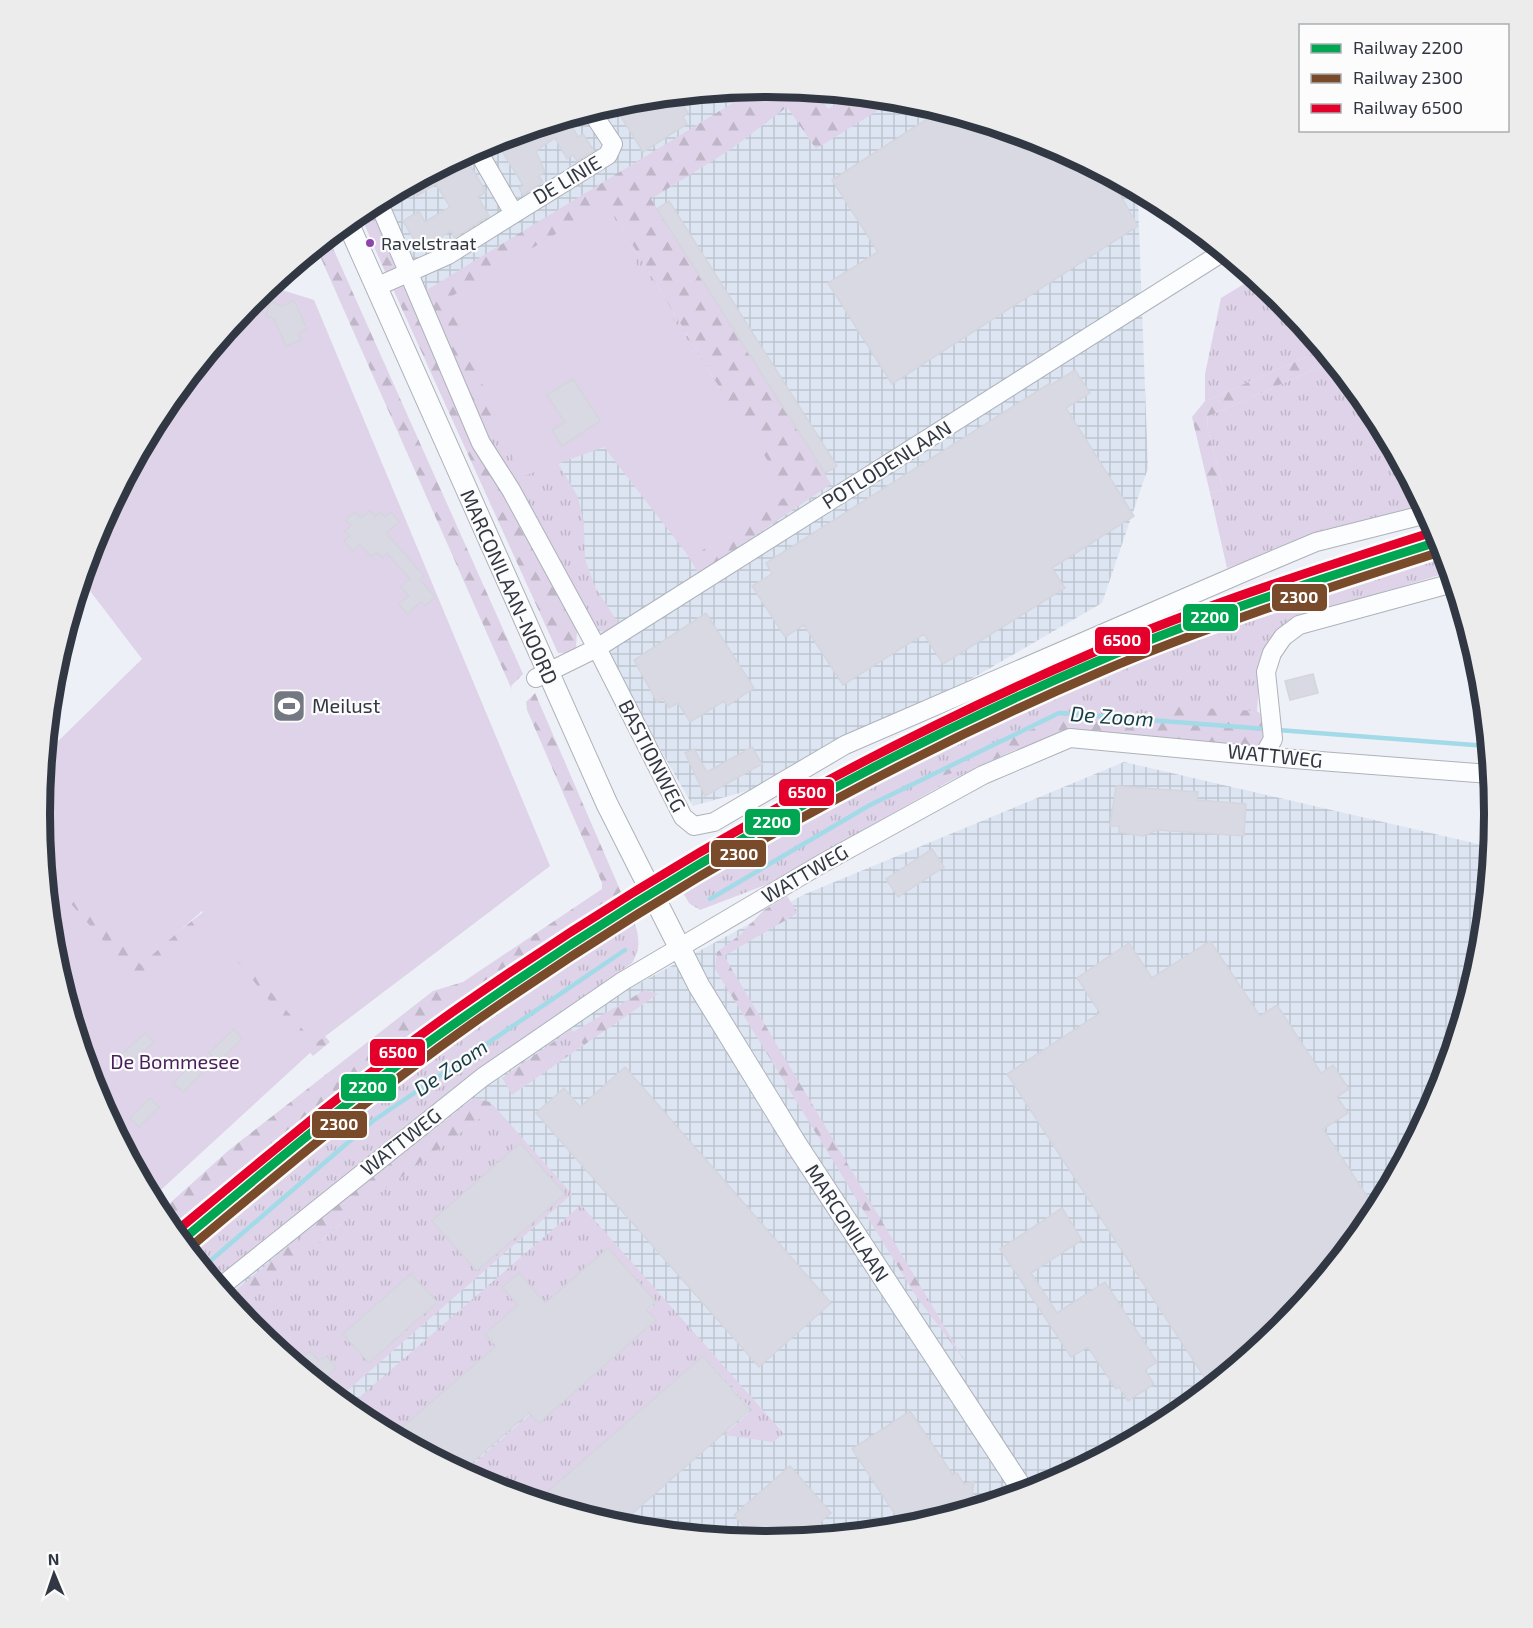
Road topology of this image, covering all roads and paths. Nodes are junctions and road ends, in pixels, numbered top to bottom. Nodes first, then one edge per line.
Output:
1 (596, 118) edge
2 (481, 157) edge
3 (382, 210) edge
4 (513, 212) junction
5 (351, 230) edge
6 (1216, 256) edge
7 (407, 271) junction
8 (376, 287) junction
9 (1418, 516) edge
10 (1445, 585) edge
11 (597, 648) junction
12 (541, 675) junction
13 (1264, 755) junction
14 (1482, 773) edge
15 (680, 948) junction
16 (224, 1284) edge
17 (1019, 1484) edge

1 - 4 street, DE LINIE
2 - 4 street, DE LINIE
3 - 7 street, BASTIONWEG
4 - 7 street, DE LINIE
5 - 8 street, MARCONILAAN-NOORD
6 - 11 street, POTLODENLAAN
7 - 8 street, DE LINIE
7 - 11 street, BASTIONWEG
8 - 12 street, MARCONILAAN-NOORD
9 - 11 street, BASTIONWEG
10 - 13 street
11 - 12 street, POTLODENLAAN
12 - 15 street, MARCONILAAN-NOORD
13 - 14 street, WATTWEG
13 - 15 street, WATTWEG
15 - 16 street, WATTWEG
15 - 17 street, MARCONILAAN

